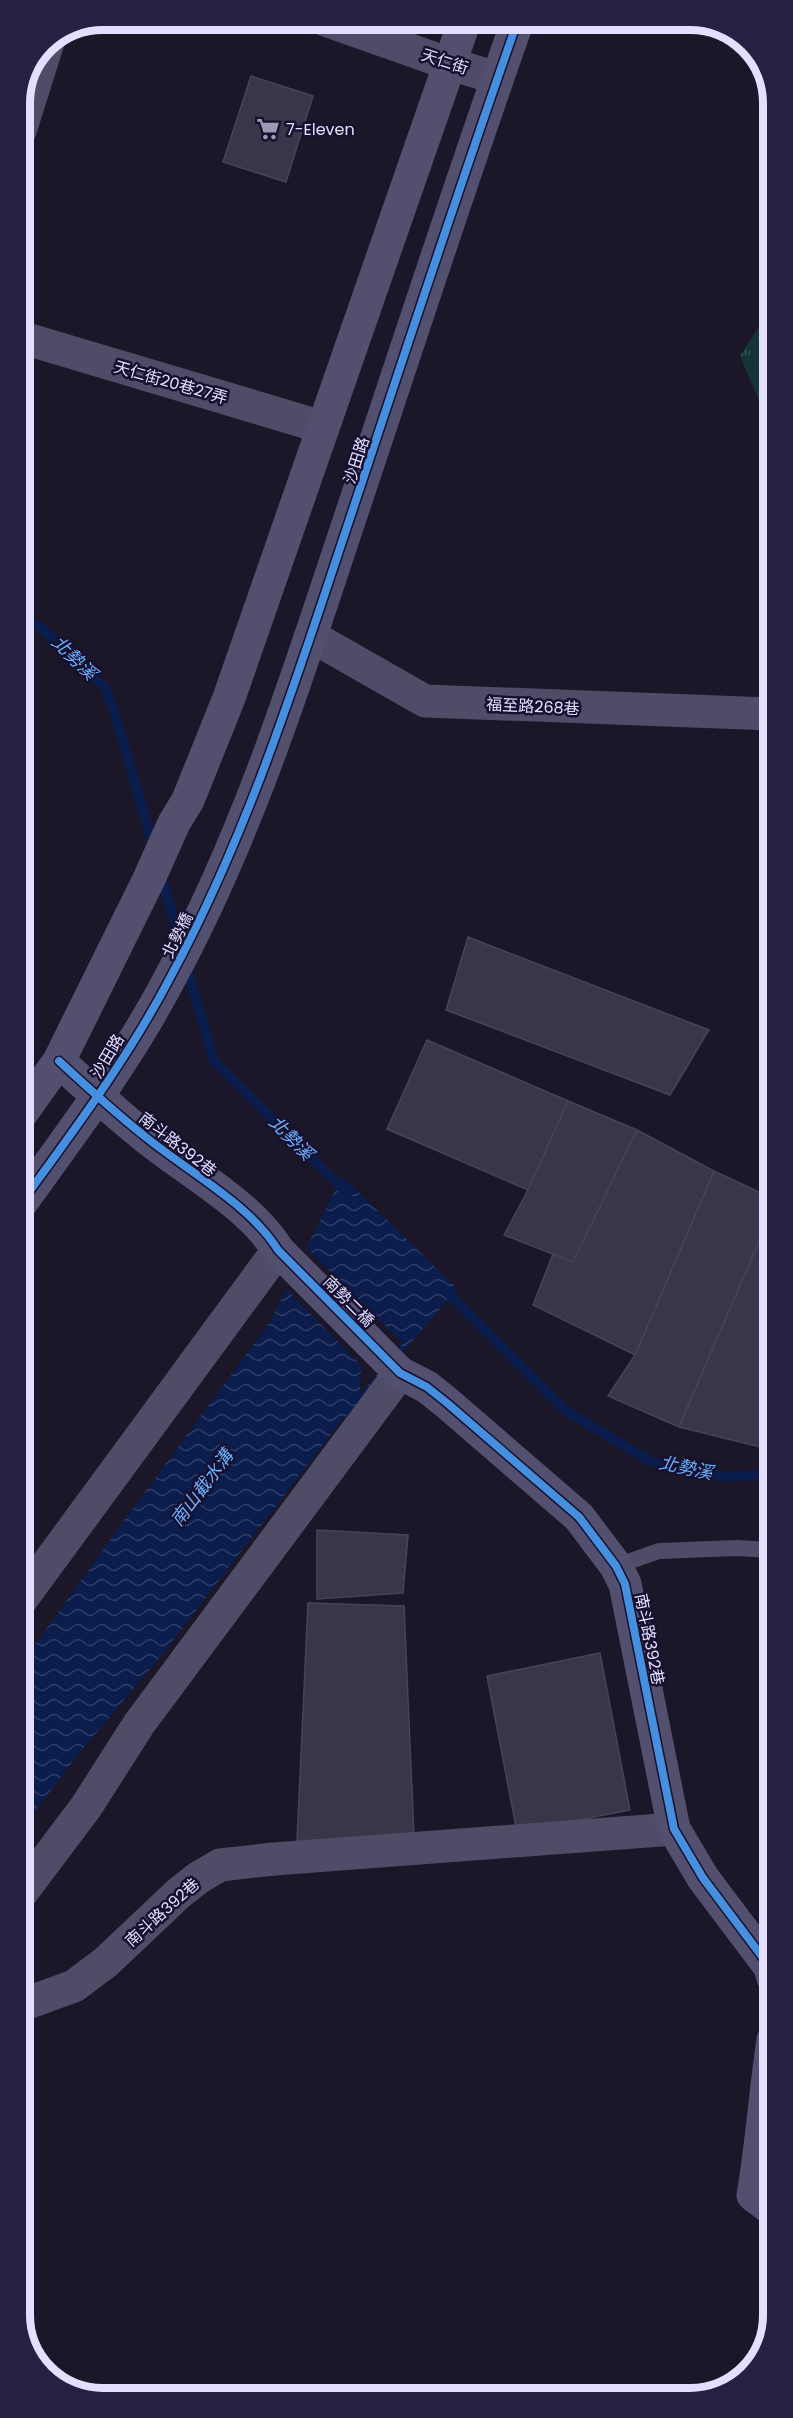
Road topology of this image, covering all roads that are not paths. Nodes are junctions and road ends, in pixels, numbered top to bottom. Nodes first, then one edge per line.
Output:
1 (353, 30) edge
2 (462, 30) edge
3 (515, 30) edge
4 (450, 64) junction
5 (40, 66) edge
6 (498, 78) junction
7 (30, 98) edge
8 (30, 341) edge
9 (322, 427) junction
10 (311, 636) junction
11 (763, 714) edge
12 (207, 904) joint
13 (171, 978) joint
14 (59, 1061) junction
15 (99, 1096) junction
16 (30, 1101) edge
17 (30, 1191) edge
18 (278, 1250) junction
19 (400, 1373) junction
20 (763, 1549) edge
21 (616, 1566) junction
22 (30, 1588) edge
23 (674, 1829) junction
24 (30, 1881) edge
25 (763, 1958) edge
26 (30, 2003) edge
27 (763, 2127) edge
28 (763, 2202) edge

1 - 4 street, 天仁街
2 - 4 street
3 - 6 street, 沙田路
4 - 6 street, 天仁街
4 - 9 street
5 - 7 street
6 - 10 street, 沙田路
8 - 9 street, 天仁街20巷27弄
9 - 14 street
10 - 11 street, 福至路268巷
10 - 12 street, 沙田路
12 - 13 street, 北勢橋
13 - 15 street, 沙田路
14 - 15 street, 南斗路392巷
14 - 16 street
15 - 17 street, 沙田路
15 - 18 street, 南斗路392巷
18 - 19 street, 南勢二橋
18 - 22 street
19 - 21 street, 南斗路392巷
19 - 24 street
20 - 21 lane
21 - 23 street, 南斗路392巷
23 - 25 street, 南斗路392巷
23 - 26 street, 南斗路392巷
27 - 28 street

